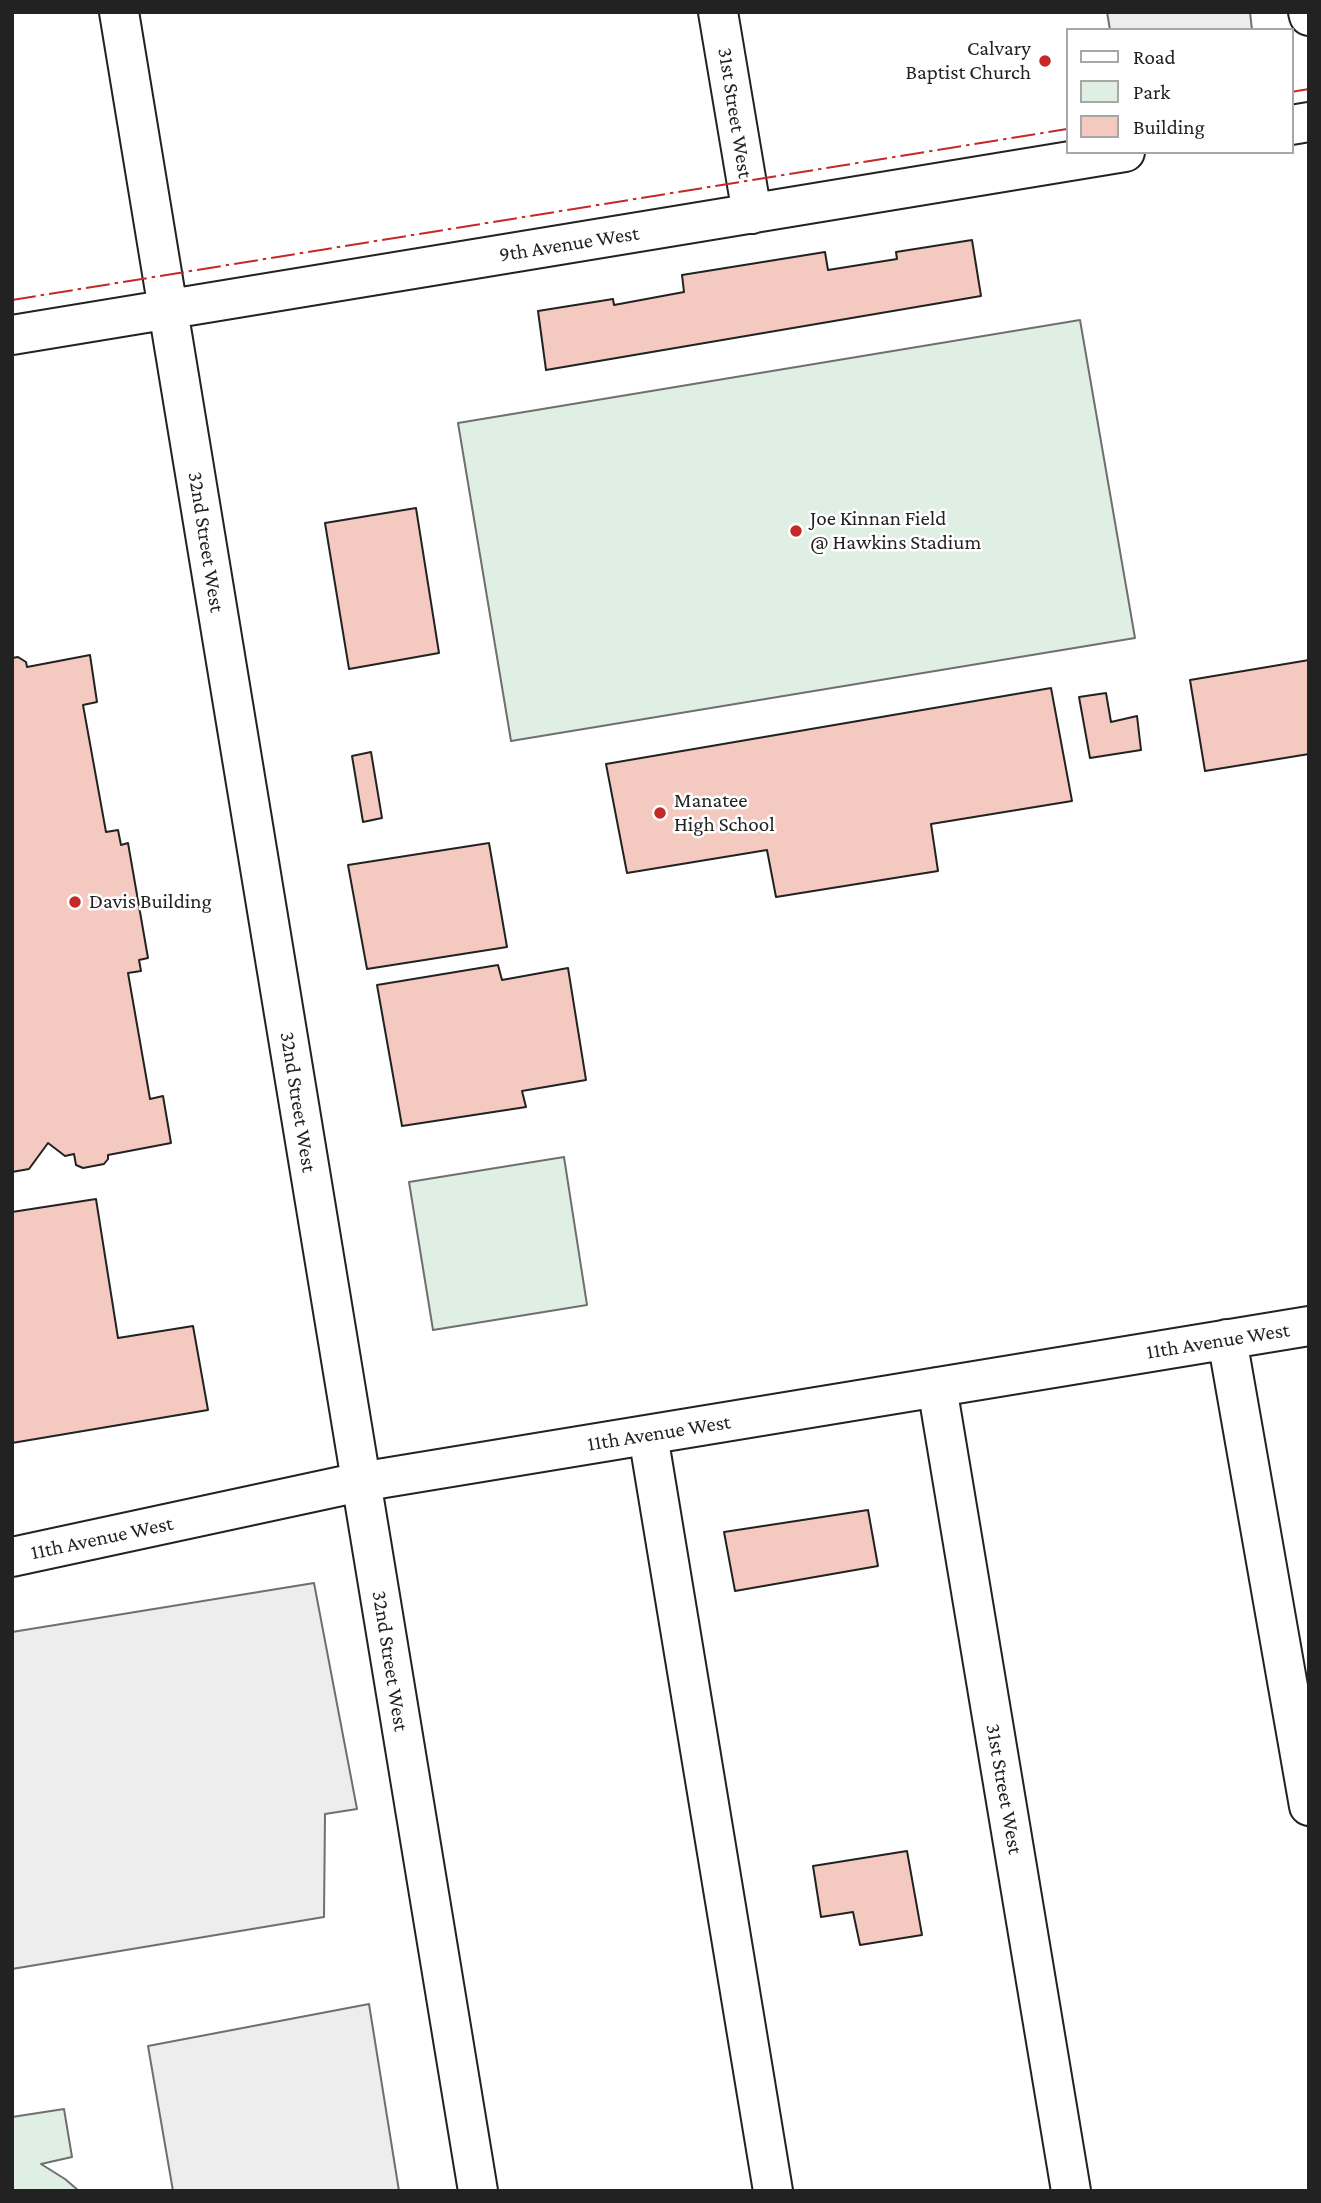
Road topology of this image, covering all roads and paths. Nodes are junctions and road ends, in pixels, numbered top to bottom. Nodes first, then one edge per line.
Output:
1 (119, 12) edge
2 (718, 12) edge
3 (1113, 154) edge
4 (752, 214) junction
5 (167, 310) junction
6 (12, 335) edge
7 (1309, 1326) edge
8 (1227, 1339) junction
9 (937, 1387) junction
10 (648, 1435) junction
11 (360, 1482) junction
12 (12, 1557) edge
13 (1309, 1806) edge
14 (478, 2191) edge
15 (773, 2191) edge
16 (1071, 2191) edge

1 - 5 street, 32nd Street West
2 - 4 street, 31st Street West
3 - 4 street, 9th Avenue West
4 - 5 street, 9th Avenue West
5 - 6 street, 9th Avenue West
5 - 11 street, 32nd Street West
7 - 8 street, 11th Avenue West
8 - 9 street, 11th Avenue West
8 - 13 street
9 - 10 street, 11th Avenue West
9 - 16 street, 31st Street West
10 - 11 street, 11th Avenue West
10 - 15 street
11 - 12 street, 11th Avenue West
11 - 14 street, 32nd Street West

